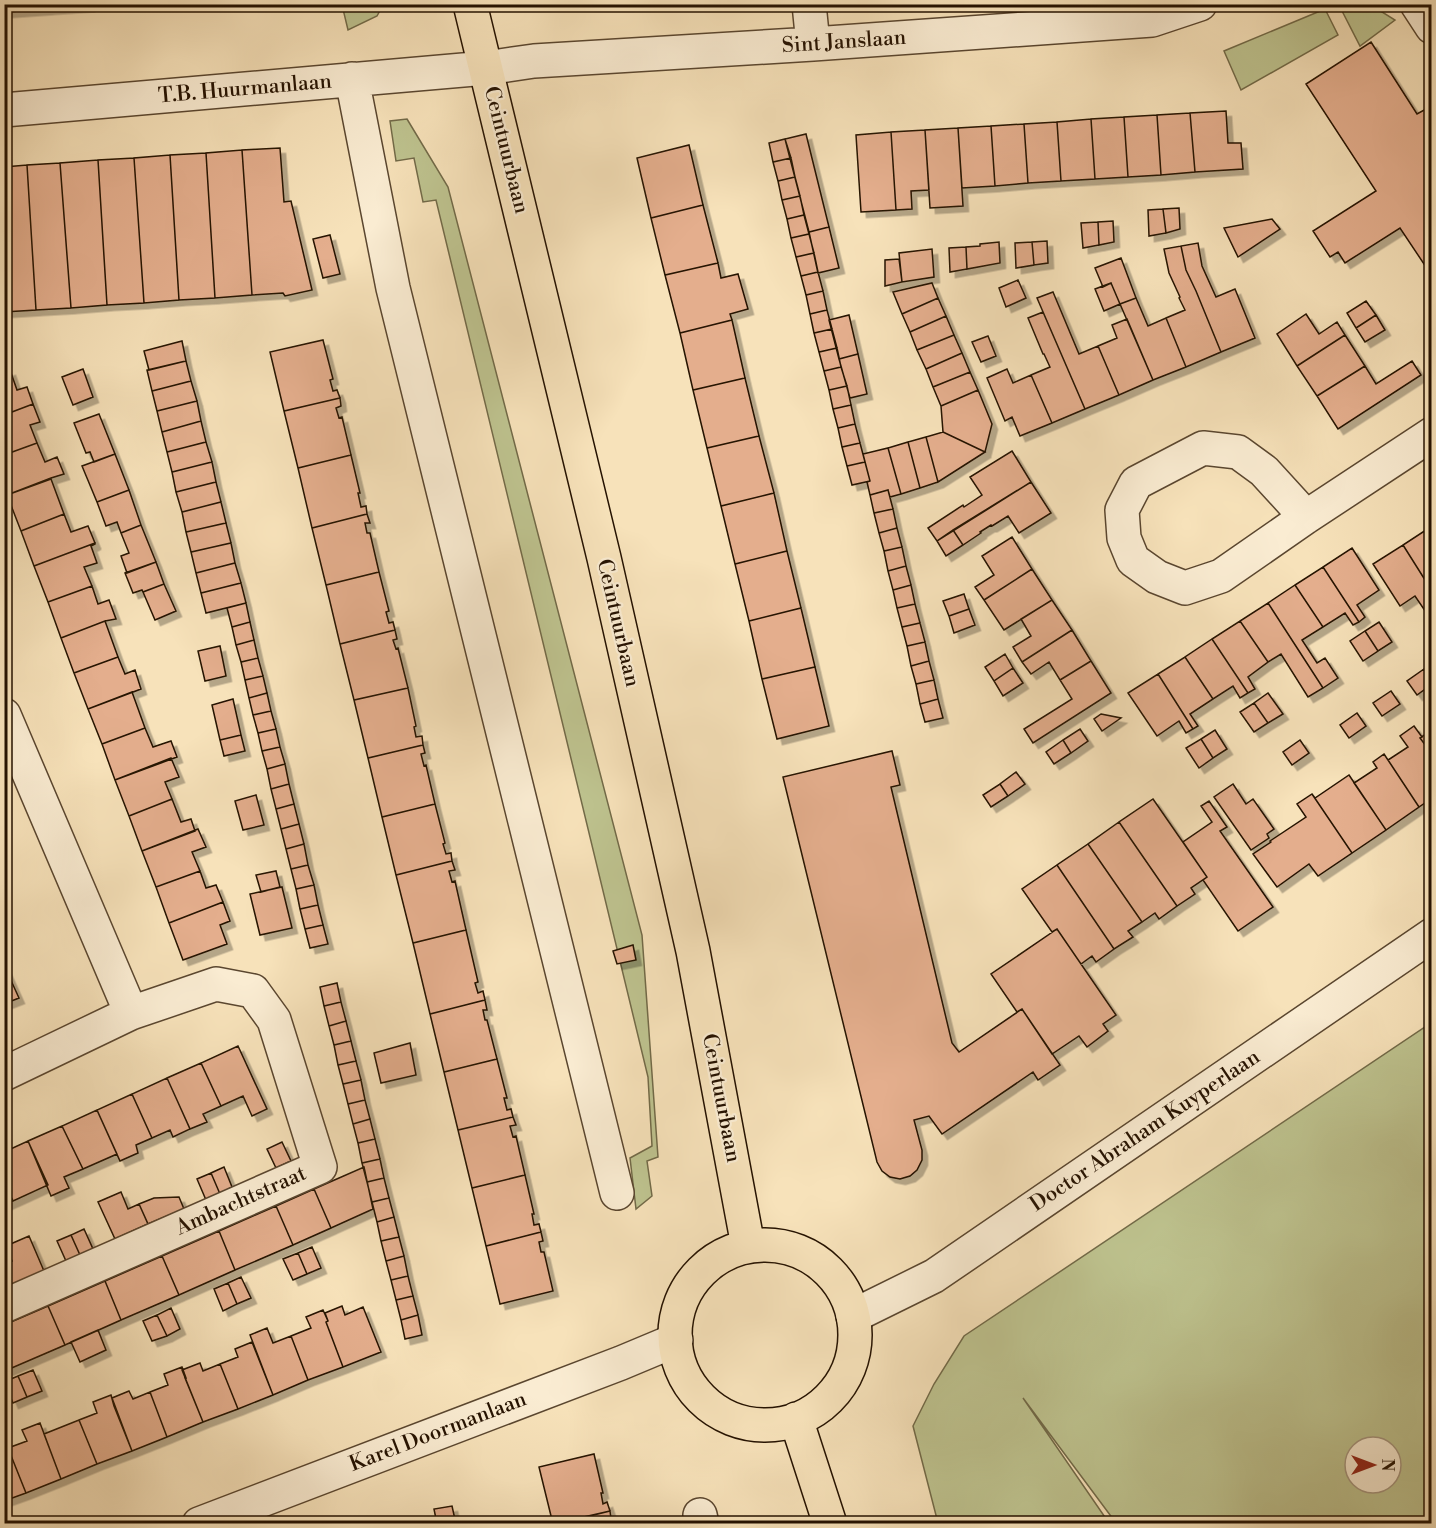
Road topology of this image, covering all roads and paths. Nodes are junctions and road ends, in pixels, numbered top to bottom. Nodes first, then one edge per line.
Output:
1 (470, 4) edge
2 (809, 4) edge
3 (1200, 4) edge
4 (1417, 4) edge
5 (1431, 27) edge
6 (813, 44) junction
7 (486, 68) junction
8 (352, 80) junction
9 (4, 110) edge
10 (1431, 434) edge
11 (1306, 517) junction
12 (4, 715) edge
13 (1431, 935) edge
14 (131, 1013) junction
15 (4, 1074) edge
16 (617, 1193) dead end
17 (748, 1246) junction
18 (4, 1306) edge
19 (853, 1316) junction
20 (676, 1340) junction
21 (796, 1419) junction
22 (199, 1524) edge
23 (830, 1524) edge

1 - 7 main road, Ceintuurbaan
2 - 6 street
3 - 6 street, Sint Janslaan
4 - 5 street
6 - 7 street, Sint Janslaan
7 - 8 street, T.B. Huurmanlaan
7 - 17 main road, Ceintuurbaan
8 - 9 street, T.B. Huurmanlaan
8 - 16 street
10 - 11 street
11 - 11 street
12 - 14 street
13 - 19 street, Doctor Abraham Kuyperlaan
14 - 15 street
14 - 18 street, Ambachtstraat
17 - 19 main road
17 - 20 main road
19 - 21 main road
20 - 21 main road
20 - 22 street, Karel Doormanlaan
21 - 23 main road

